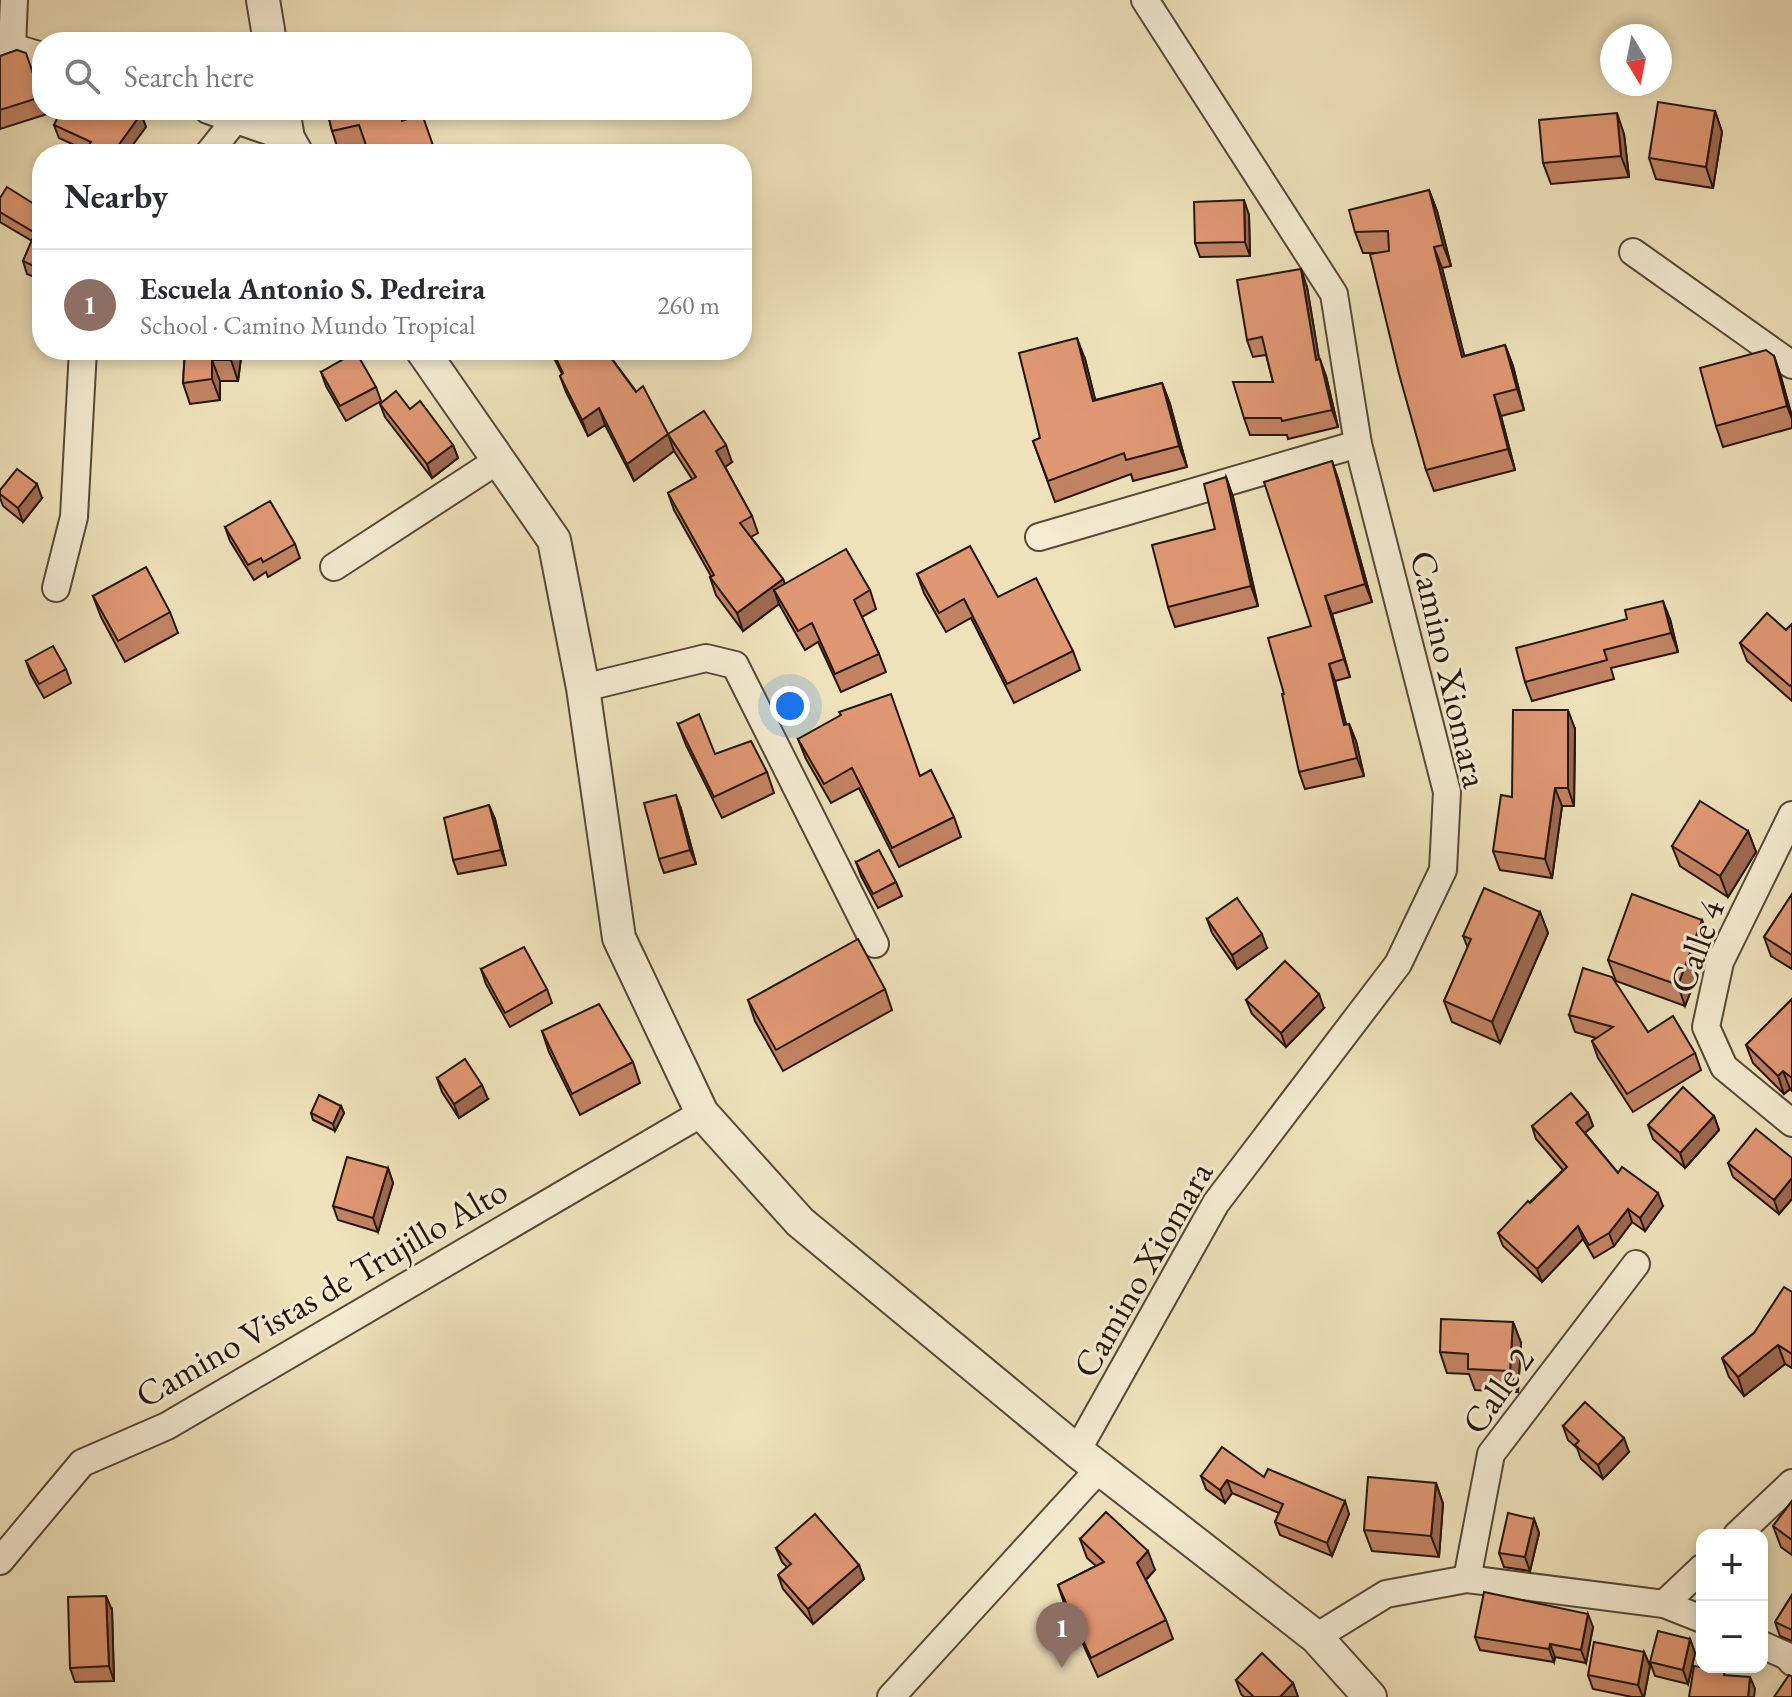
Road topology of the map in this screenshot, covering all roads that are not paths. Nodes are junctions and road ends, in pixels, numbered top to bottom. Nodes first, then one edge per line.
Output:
1 (14, 0) edge
2 (263, 0) edge
3 (1145, 0) edge
4 (268, 32) edge
5 (6, 48) edge
6 (32, 54) edge
7 (235, 120) edge
8 (240, 120) edge
9 (290, 134) edge
10 (216, 144) edge
11 (1633, 252) dead end
12 (82, 360) edge
13 (429, 360) edge
14 (1792, 365) edge
15 (1358, 444) junction
16 (500, 459) junction
17 (1039, 537) dead end
18 (334, 567) dead end
19 (56, 588) dead end
20 (583, 688) junction
21 (1792, 815) edge
22 (875, 944) dead end
23 (702, 1113) junction
24 (1792, 1123) edge
25 (1636, 1264) dead end
26 (1088, 1460) junction
27 (1792, 1483) edge
28 (1743, 1529) edge
29 (0, 1561) edge
30 (1696, 1574) edge
31 (1467, 1579) junction
32 (1664, 1604) junction
33 (1696, 1617) edge
34 (1316, 1637) junction
35 (1768, 1648) edge
36 (1792, 1662) edge
37 (891, 1697) edge
38 (1370, 1697) edge

1 - 5 street
2 - 4 street
3 - 15 street, Camino Xiomara
5 - 6 street
7 - 10 street
8 - 9 street
11 - 14 street
12 - 19 street
13 - 16 street
15 - 17 street
15 - 26 street, Camino Xiomara
16 - 18 street
16 - 20 street
20 - 22 street
20 - 23 street
21 - 24 street, Calle 4
23 - 26 street
23 - 29 street, Camino Vistas de Trujillo Alto
25 - 31 street, Calle 2
26 - 34 street
26 - 37 street, Camino Xiomara
27 - 28 street
30 - 32 street
31 - 32 street
31 - 34 street
32 - 33 street
34 - 38 street
35 - 36 street

